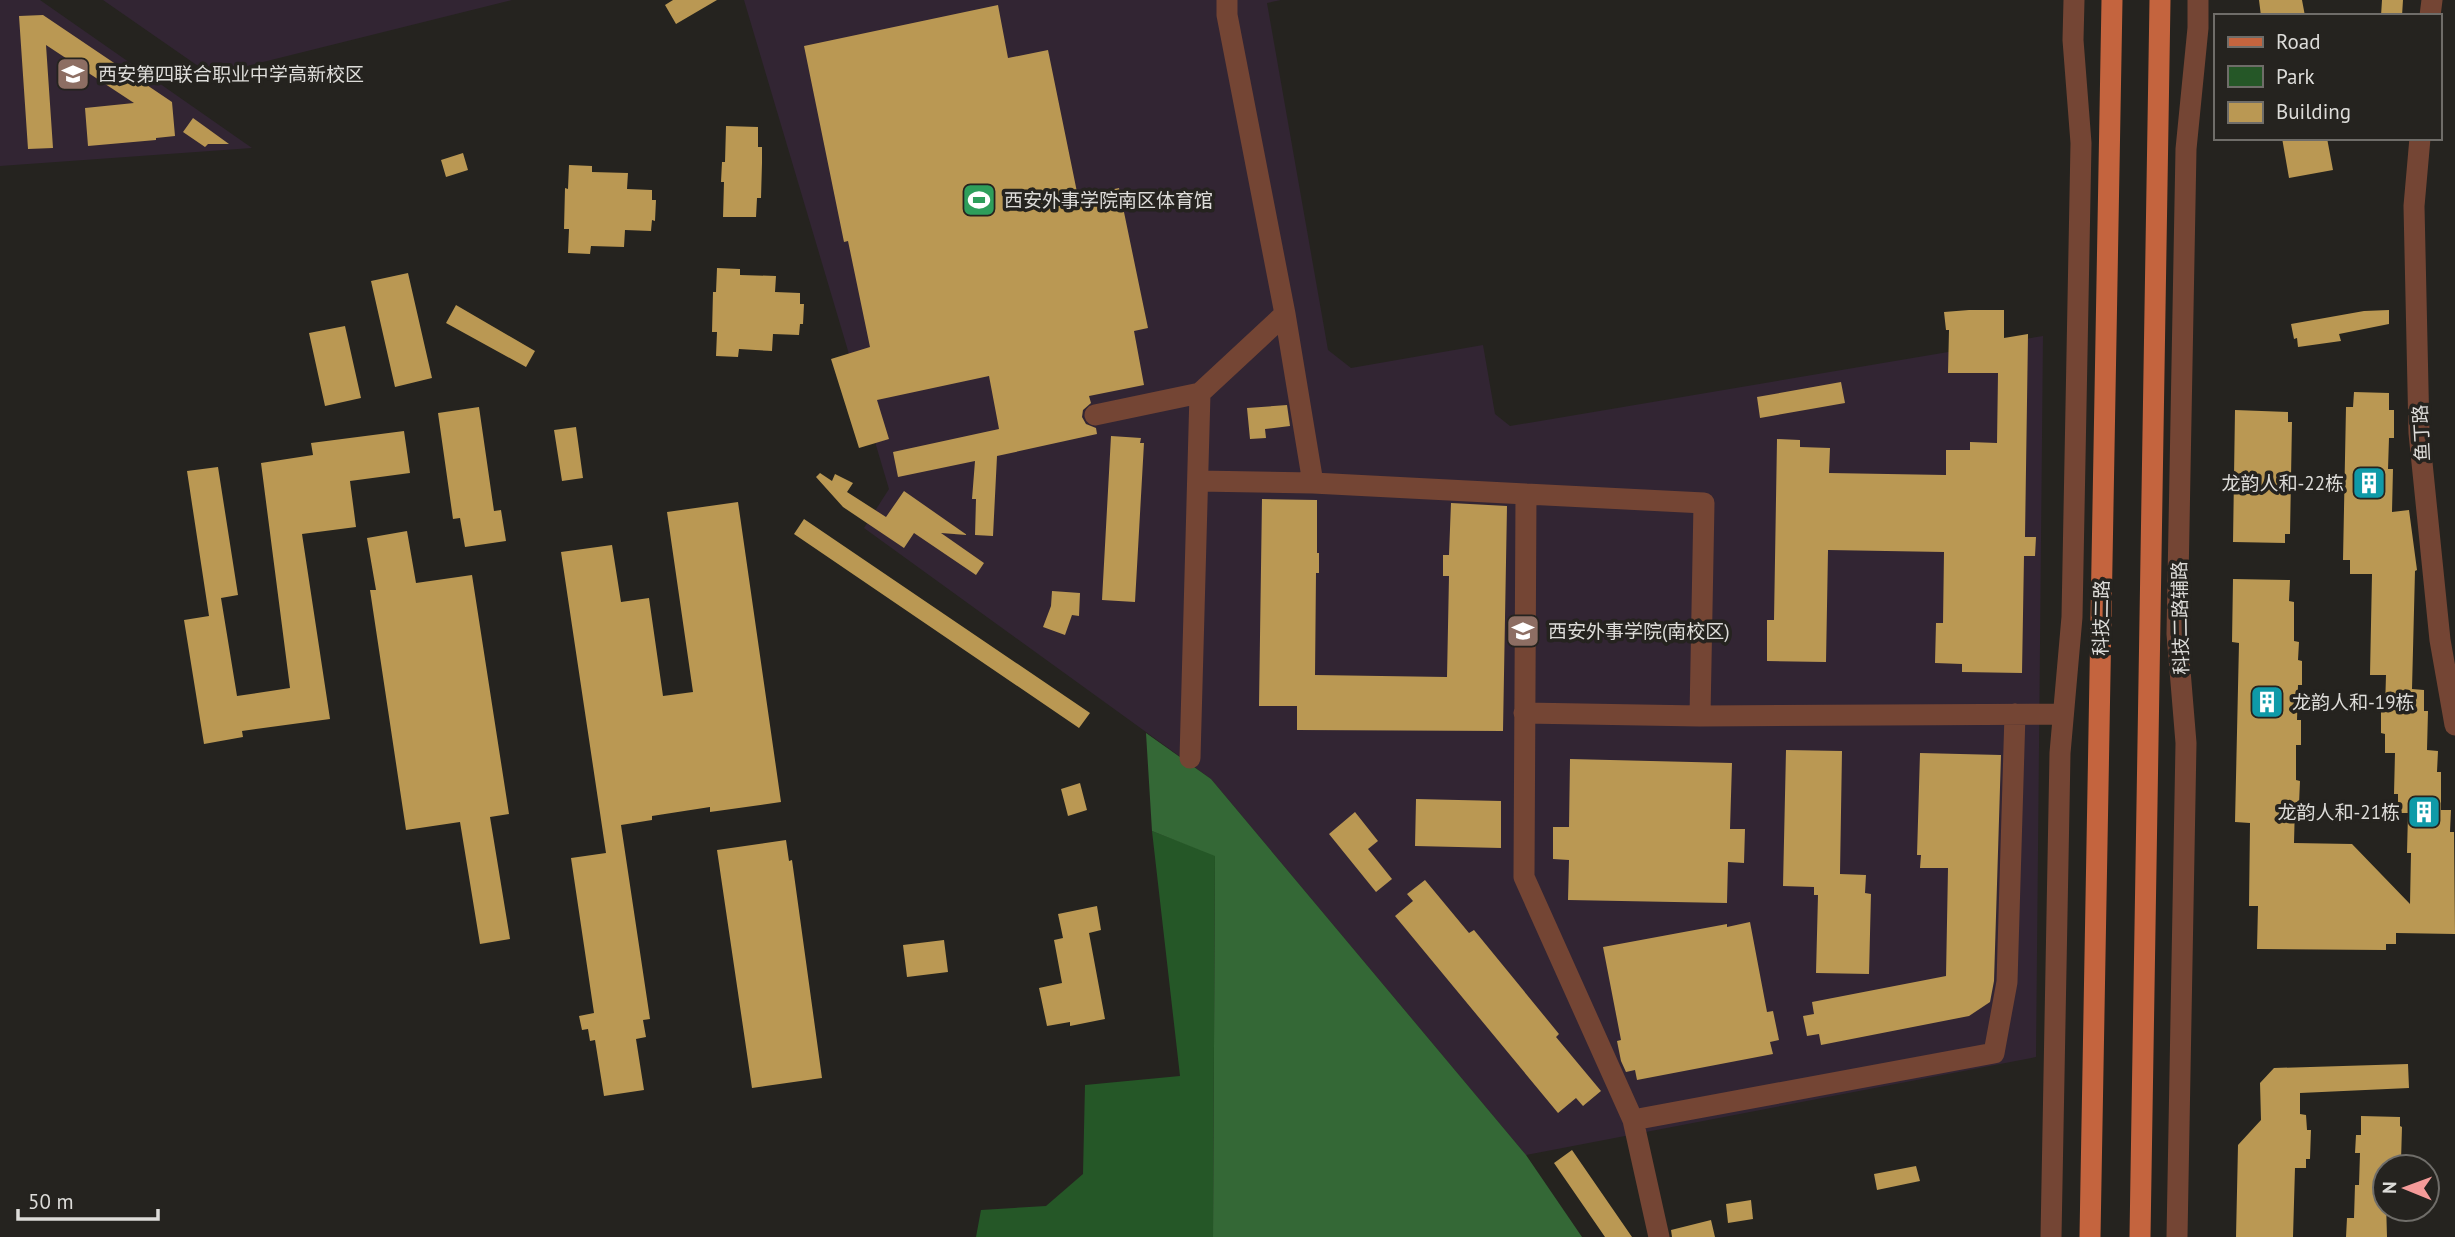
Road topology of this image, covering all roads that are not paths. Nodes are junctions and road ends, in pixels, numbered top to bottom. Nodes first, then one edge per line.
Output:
1 (1227, 0) edge
2 (2074, 0) edge
3 (2112, 0) edge
4 (2160, 0) edge
5 (2198, 0) edge
6 (2420, 140) edge
7 (1286, 314) junction
8 (1200, 393) junction
9 (1095, 415) dead end
10 (1198, 481) junction
11 (1313, 483) junction
12 (1526, 494) junction
13 (1524, 712) junction
14 (2015, 714) junction
15 (2063, 714) junction
16 (1700, 716) junction
17 (2455, 725) edge
18 (1190, 758) dead end
19 (1633, 1120) junction
20 (1659, 1237) edge
21 (2052, 1237) edge
22 (2091, 1237) edge
23 (2140, 1237) edge
24 (2177, 1237) edge

1 - 7 street
2 - 15 street
3 - 22 main road, 科技二路
4 - 23 main road
5 - 24 street, 科技二路辅路
6 - 17 street, 鱼丁路
7 - 8 street
7 - 11 street
8 - 9 street
8 - 10 street
10 - 11 street
10 - 18 street
11 - 12 street
12 - 13 street
12 - 16 street
13 - 16 street
13 - 19 street
14 - 15 street
14 - 16 street
14 - 19 street
15 - 21 street
19 - 20 street

